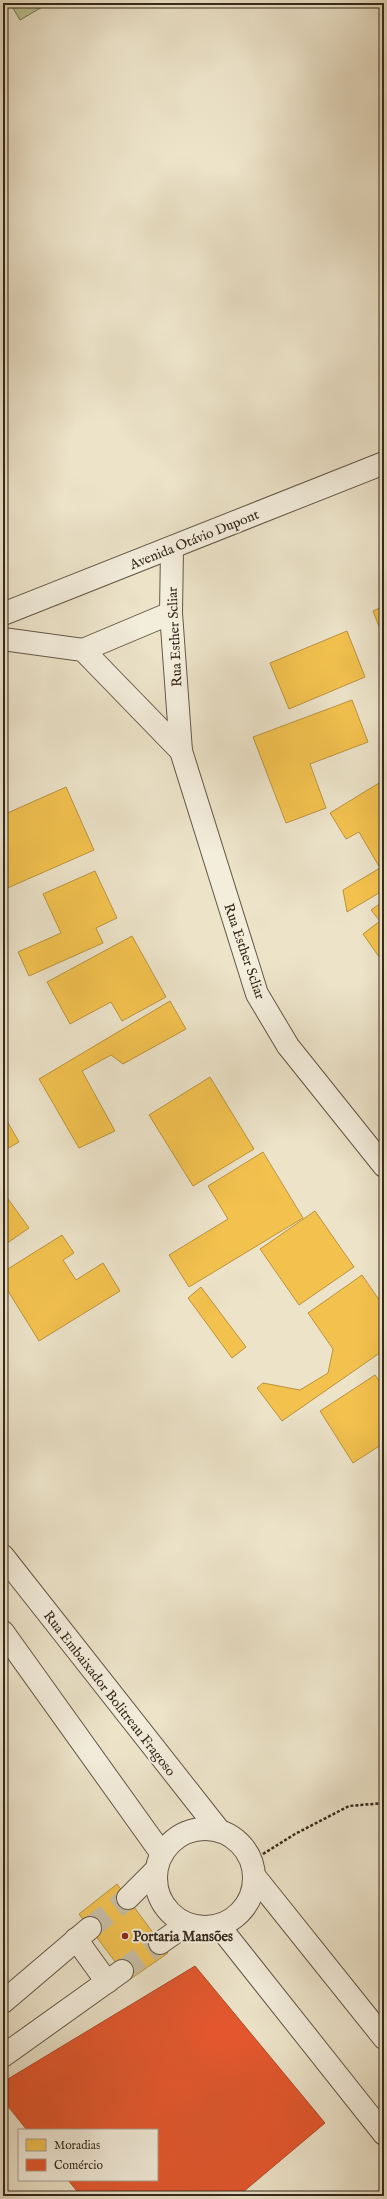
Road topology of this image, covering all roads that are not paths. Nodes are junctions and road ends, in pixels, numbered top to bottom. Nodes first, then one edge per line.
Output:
1 (384, 463) edge
2 (172, 548) junction
3 (172, 613) junction
4 (3, 614) edge
5 (3, 639) edge
6 (83, 650) junction
7 (181, 751) junction
8 (384, 1166) edge
9 (7, 1570) edge
10 (3, 1632) edge
11 (218, 1829) junction
12 (159, 1862) junction
13 (253, 1869) junction
14 (128, 1898) tunnel mouth
15 (187, 1924) junction
16 (219, 1926) junction
17 (160, 1943) tunnel mouth
18 (3, 2002) edge
19 (384, 2038) edge
20 (3, 2056) edge
21 (384, 2134) edge

1 - 2 street, Avenida Otávio Dupont
2 - 3 street, Rua Esther Scliar
2 - 4 street, Avenida Otávio Dupont
3 - 6 street
3 - 7 street, Rua Esther Scliar
5 - 6 street
6 - 7 street, Rua Esther Scliar
7 - 8 street, Rua Esther Scliar
9 - 11 street, Rua Embaixador Bolitreau Fragoso
10 - 12 street
11 - 12 street
11 - 13 street
12 - 14 street
12 - 15 street
13 - 16 street
13 - 19 street
15 - 16 street
15 - 17 street
16 - 21 street
18 - 20 street

